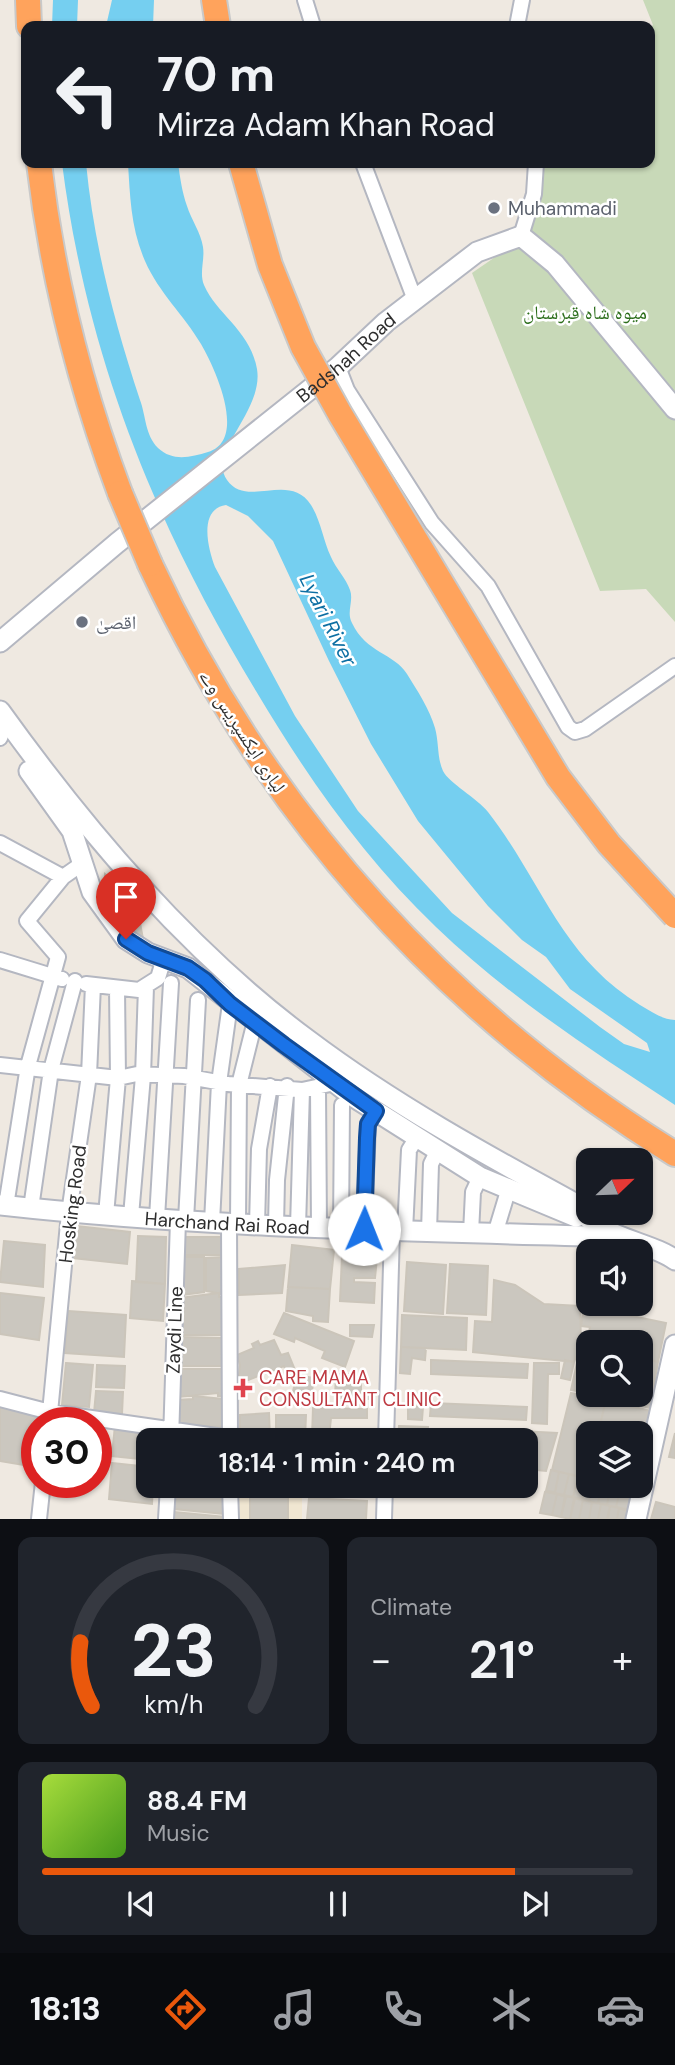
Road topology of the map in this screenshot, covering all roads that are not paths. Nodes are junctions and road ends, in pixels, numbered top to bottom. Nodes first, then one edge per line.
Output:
1 (29, 0) edge
2 (214, 0) edge
3 (305, 0) edge
4 (522, 0) edge
5 (29, 21) edge
6 (217, 21) edge
7 (311, 21) edge
8 (518, 21) edge
9 (40, 168) edge
10 (242, 168) edge
11 (365, 168) edge
12 (536, 168) edge
13 (521, 236) junction
14 (415, 300) junction
15 (338, 367) junction
16 (675, 409) edge
17 (0, 642) edge
18 (675, 666) edge
19 (0, 711) edge
20 (1, 734) edge
21 (0, 843) edge
22 (83, 863) junction
23 (64, 877) junction
24 (675, 916) edge
25 (164, 958) junction
26 (0, 960) edge
27 (55, 977) junction
28 (75, 981) junction
29 (171, 983) dead end
30 (93, 985) junction
31 (146, 987) junction
32 (117, 988) junction
33 (198, 1000) dead end
34 (230, 1004) junction
35 (254, 1021) junction
36 (28, 1066) junction
37 (1, 1070) edge
38 (51, 1070) junction
39 (89, 1075) junction
40 (143, 1076) junction
41 (167, 1077) junction
42 (195, 1077) junction
43 (118, 1078) junction
44 (219, 1083) junction
45 (239, 1085) junction
46 (270, 1086) junction
47 (327, 1086) junction
48 (294, 1088) junction
49 (342, 1105) dead end
50 (376, 1111) junction
51 (417, 1137) junction
52 (438, 1150) junction
53 (675, 1154) edge
54 (480, 1177) junction
55 (508, 1191) junction
56 (576, 1204) edge
57 (3, 1205) edge
58 (31, 1208) junction
59 (69, 1213) junction
60 (106, 1215) junction
61 (131, 1216) junction
62 (576, 1217) edge
63 (157, 1218) junction
64 (182, 1220) junction
65 (242, 1224) junction
66 (602, 1225) edge
67 (298, 1227) junction
68 (319, 1228) junction
69 (341, 1228) junction
70 (364, 1229) junction
71 (398, 1231) junction
72 (429, 1232) junction
73 (471, 1233) junction
74 (495, 1234) junction
75 (622, 1237) junction
76 (674, 1258) edge
77 (675, 1345) edge
78 (0, 1399) edge
79 (22, 1407) edge
80 (50, 1407) edge
81 (112, 1426) edge
82 (172, 1428) edge
83 (231, 1428) edge
84 (387, 1428) edge
85 (136, 1429) edge
86 (41, 1498) edge
87 (167, 1498) edge
88 (230, 1498) edge
89 (385, 1498) edge
90 (39, 1519) edge
91 (166, 1519) edge
92 (231, 1519) edge
93 (384, 1519) edge
94 (636, 1519) edge

1 - 5 highway
2 - 6 highway
3 - 7 street
4 - 8 street
9 - 53 highway, لیاری ایکسپریس وے, bridge
10 - 24 highway, bridge
11 - 14 street
12 - 13 street
13 - 14 main road, Badshah Road
13 - 16 main road
14 - 15 main road, Badshah Road
15 - 17 main road, Badshah Road
15 - 18 street
19 - 56 main road
20 - 22 main road
21 - 23 street
22 - 23 street
22 - 25 main road
23 - 27 street
25 - 31 street
25 - 34 main road
26 - 27 street
27 - 28 street
27 - 36 street
28 - 30 street
28 - 38 street
29 - 41 street
30 - 32 street
30 - 39 street, Hosking Road
31 - 32 street
31 - 40 street
32 - 43 street
33 - 42 street, Zaydi Line
34 - 35 main road
34 - 44 street
35 - 45 street
35 - 47 main road
36 - 37 street
36 - 38 street
36 - 57 street
38 - 39 street
38 - 58 street
39 - 43 street
39 - 59 street, Hosking Road
40 - 41 street
40 - 43 street
40 - 61 street
41 - 42 street
41 - 63 street
42 - 44 street
42 - 64 street, Zaydi Line
43 - 60 street
44 - 45 street
44 - 65 street
45 - 46 street
45 - 65 street
46 - 48 street
46 - 65 street
47 - 48 street
47 - 50 main road
47 - 68 street
48 - 65 street
48 - 67 street
49 - 69 street
50 - 51 main road
50 - 70 street
51 - 52 main road
51 - 71 street
52 - 54 main road
52 - 72 street
54 - 55 main road
54 - 73 street
55 - 62 main road
55 - 74 street
57 - 58 main road, Harchand Rai Road
58 - 59 main road, Harchand Rai Road
59 - 60 main road, Harchand Rai Road
59 - 80 street, Hosking Road
60 - 61 main road, Harchand Rai Road
61 - 63 main road, Harchand Rai Road
63 - 64 main road, Harchand Rai Road
64 - 65 main road, Harchand Rai Road
64 - 82 street, Zaydi Line
65 - 67 main road, Harchand Rai Road
65 - 83 street
66 - 75 main road
67 - 68 main road, Harchand Rai Road
68 - 69 main road, Harchand Rai Road
69 - 70 main road, Harchand Rai Road
70 - 71 main road, Harchand Rai Road
71 - 72 main road, Harchand Rai Road
71 - 84 street
72 - 73 main road, Harchand Rai Road
73 - 74 main road, Harchand Rai Road
74 - 75 main road, Harchand Rai Road
75 - 76 main road
77 - 94 main road
78 - 79 street
81 - 85 street
86 - 90 street
87 - 91 street
88 - 92 street
89 - 93 street

